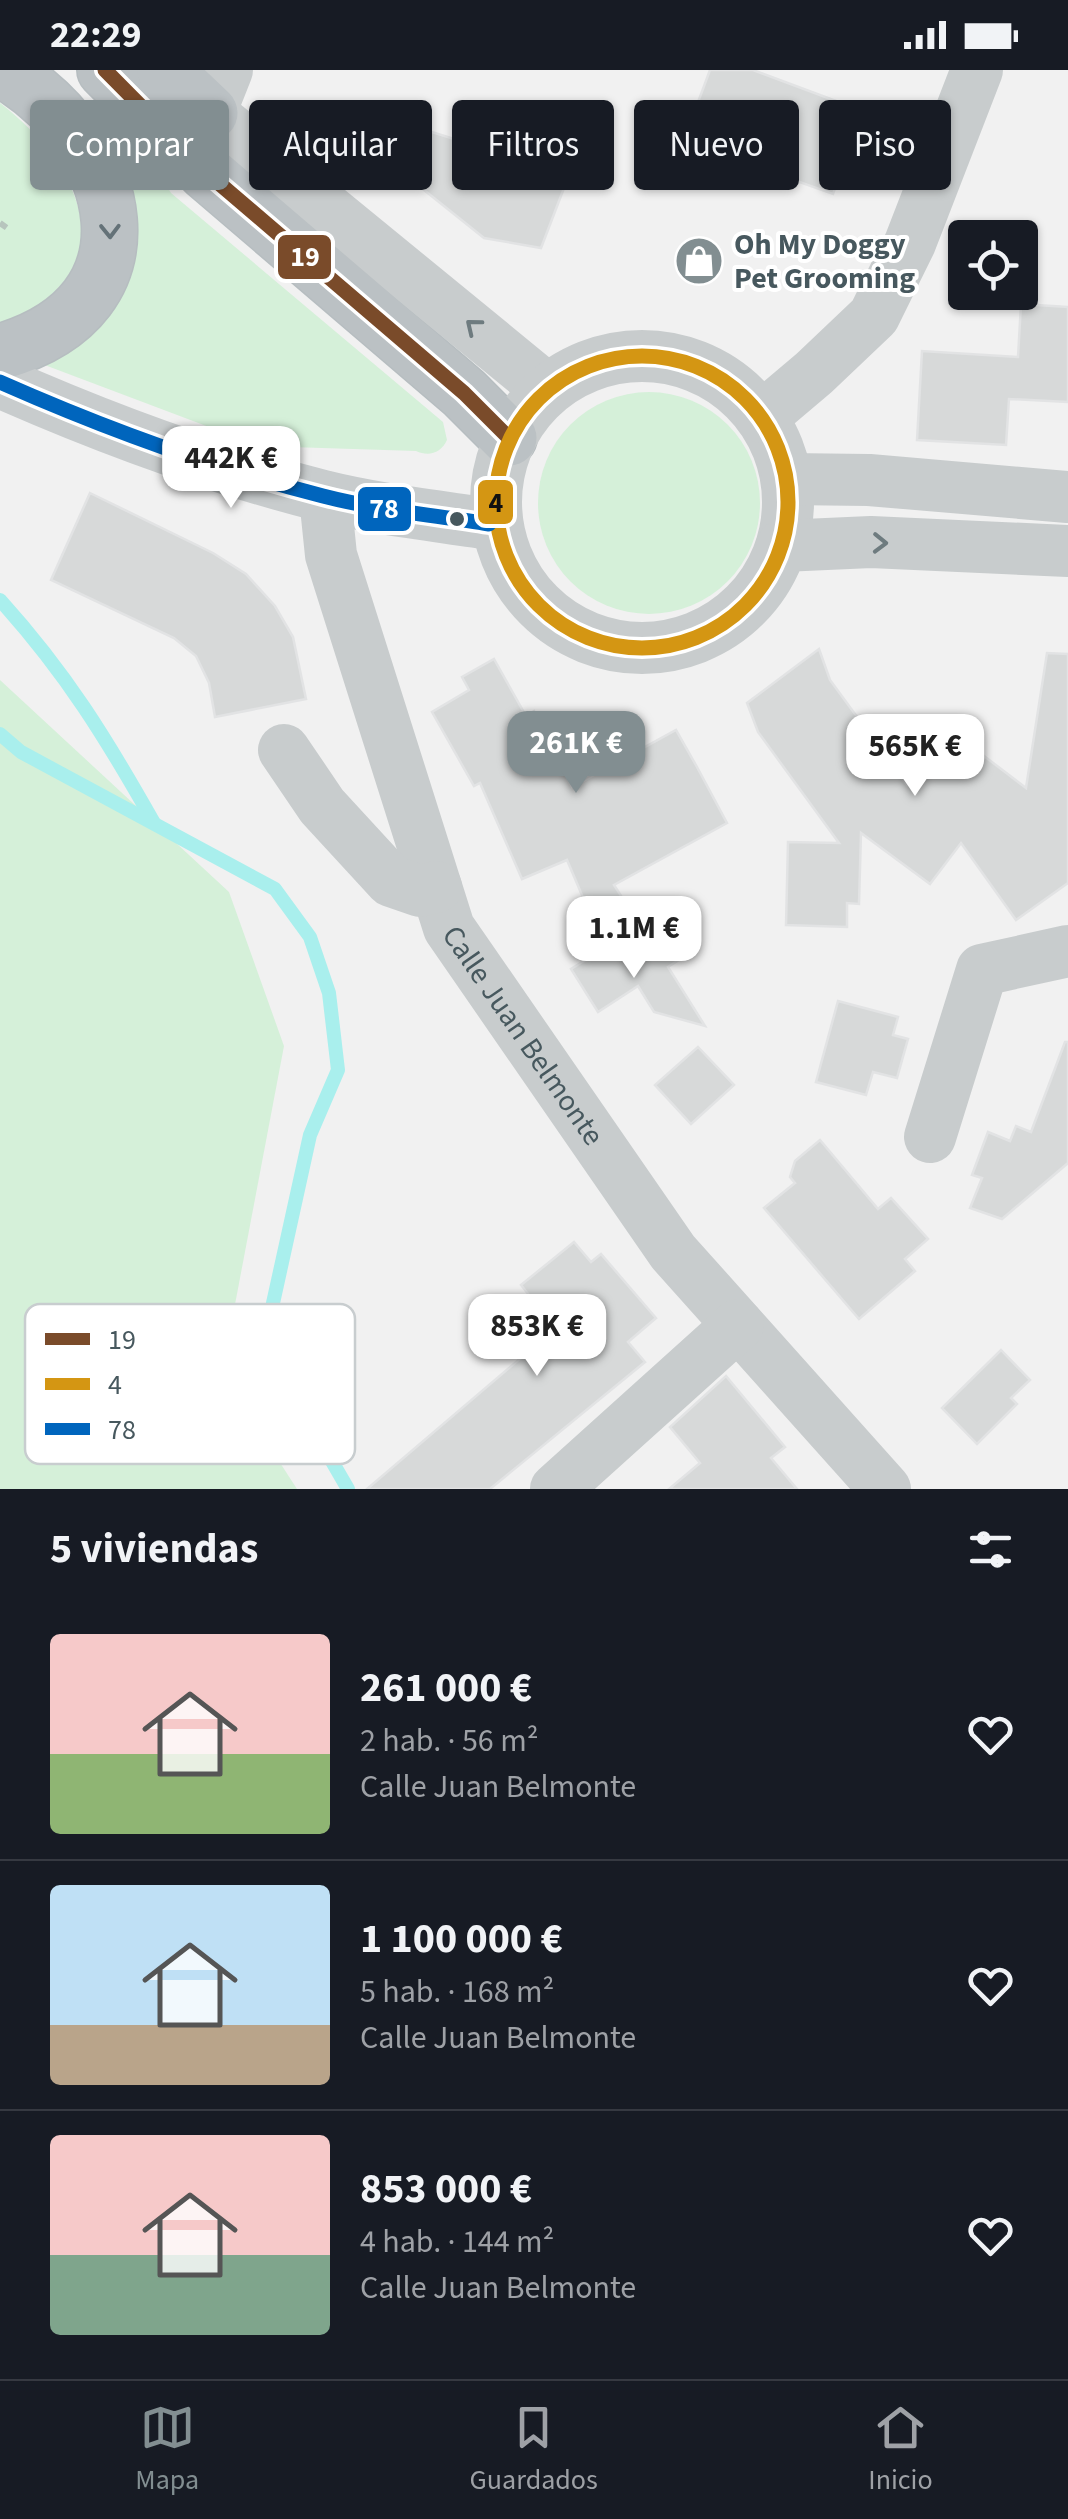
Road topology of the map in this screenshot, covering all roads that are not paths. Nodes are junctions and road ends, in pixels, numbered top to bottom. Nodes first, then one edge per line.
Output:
1 (3, 70) edge
2 (105, 70) edge
3 (165, 70) edge
4 (977, 70) edge
5 (219, 92) edge
6 (0, 352) edge
7 (0, 382) edge
8 (548, 390) junction
9 (762, 416) junction
10 (509, 438) junction
11 (787, 479) junction
12 (325, 497) junction
13 (1068, 497) edge
14 (496, 525) junction
15 (782, 546) junction
16 (1068, 552) edge
17 (284, 750) dead end
18 (436, 886) junction
19 (1068, 951) edge
20 (930, 1136) dead end
21 (738, 1324) junction
22 (556, 1489) edge
23 (885, 1489) edge

1 -> 6 highway
2 - 10 highway
3 - 5 highway
4 - 9 street
8 -> 5 street
7 - 12 street
8 - 9 street
8 - 10 street
9 - 11 street
10 - 14 street
11 - 13 street
11 - 15 street
12 - 14 street
12 - 18 street, Calle Juan Belmonte
14 - 15 street
15 -> 16 street
17 - 18 street
18 - 21 street, Calle Juan Belmonte
19 - 20 street
21 - 22 street
21 - 23 street, Calle Juan Belmonte

